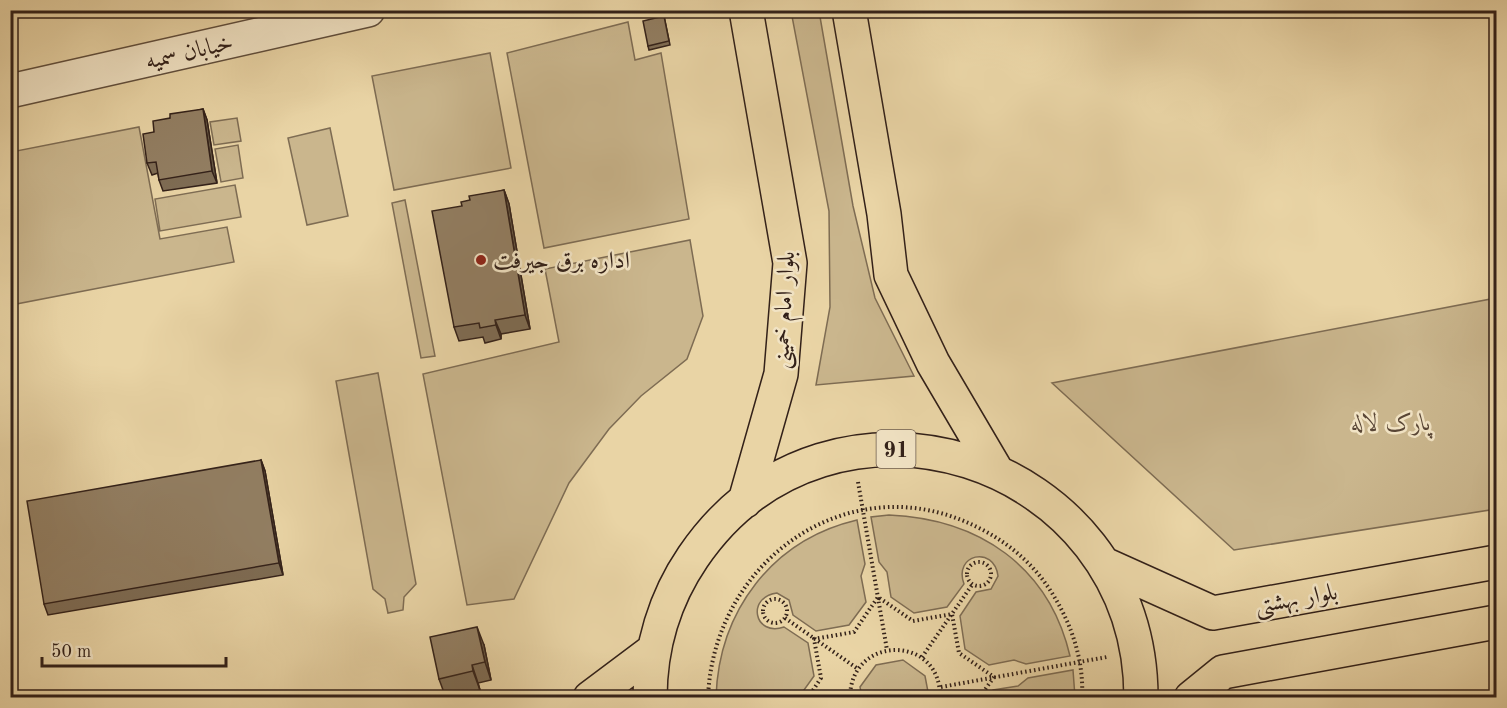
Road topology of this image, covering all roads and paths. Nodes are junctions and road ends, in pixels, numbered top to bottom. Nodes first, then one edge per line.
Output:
1 (746, 10) edge
2 (849, 10) edge
3 (352, 12) edge
4 (10, 91) edge
5 (853, 453) junction
6 (996, 470) junction
7 (745, 501) junction
8 (863, 511) junction
9 (1497, 562) edge
10 (1104, 564) junction
11 (972, 585) junction
12 (878, 597) junction
13 (952, 614) junction
14 (785, 618) junction
15 (1497, 622) edge
16 (814, 639) junction
17 (654, 650) junction
18 (887, 650) junction
19 (1138, 651) junction
20 (922, 657) junction
21 (1080, 662) junction
22 (858, 669) junction
23 (994, 677) junction
24 (941, 687) junction
25 (590, 698) edge
26 (650, 698) edge
27 (708, 698) edge
28 (808, 698) edge
29 (850, 698) edge
30 (940, 698) edge
31 (979, 698) edge
32 (1082, 698) edge
33 (1141, 698) edge
34 (1191, 698) edge

1 - 7 main road, بلوار امام خمینی
2 - 6 main road
3 - 4 street, خیابان سمیه
5 - 6 main road, 91
5 - 7 main road, 91
5 - 8 path
6 - 10 main road, 91
7 - 17 main road, 91
8 - 12 path
8 - 21 path
8 - 27 path
9 - 10 main road, بلوار بهشتی
10 - 19 main road, 91
11 - 11 path
11 - 13 path
12 - 13 path
12 - 16 path
12 - 18 path
13 - 20 path
13 - 23 path
14 - 14 path
14 - 16 path
15 - 34 main road
16 - 22 path
16 - 28 path
17 - 25 main road
17 - 26 main road, 91
18 - 20 path
18 - 22 path
19 - 21 path
19 - 33 main road, 91
20 - 24 path
21 - 23 path
21 - 32 path
22 - 29 path
23 - 24 path
23 - 31 path
24 - 30 path

